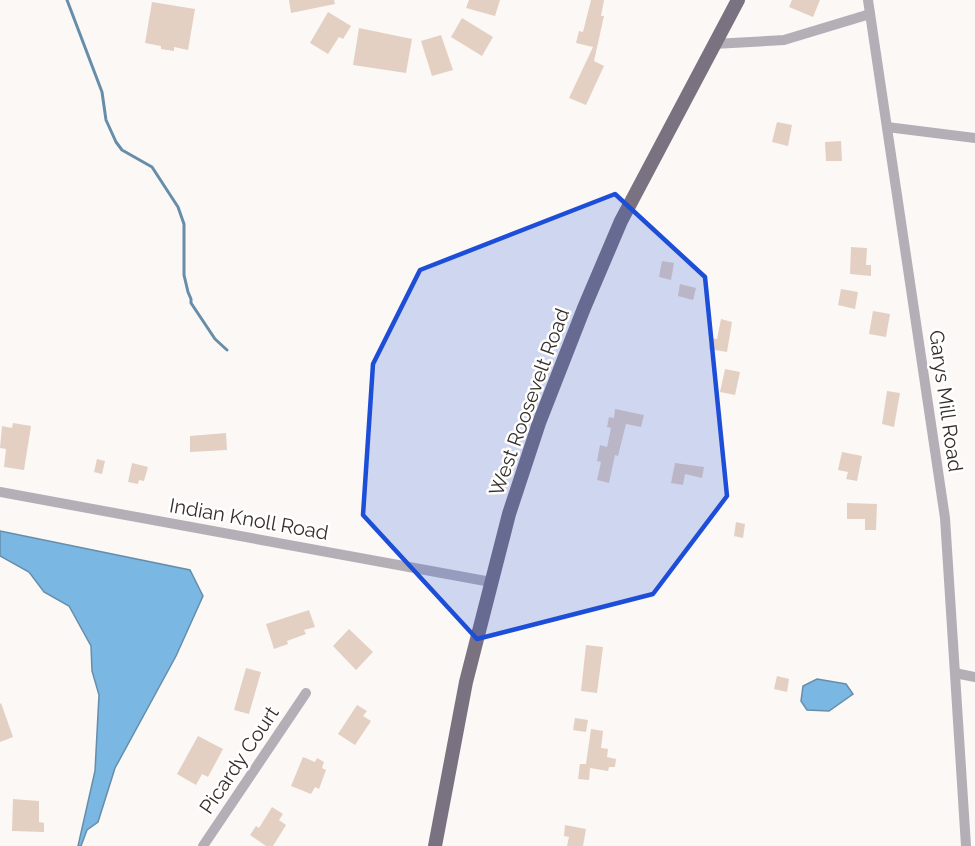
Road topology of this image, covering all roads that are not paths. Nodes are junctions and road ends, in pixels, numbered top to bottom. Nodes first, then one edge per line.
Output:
1 (738, 0) edge
2 (868, 0) edge
3 (870, 14) junction
4 (714, 44) junction
5 (888, 127) junction
6 (975, 138) edge
7 (0, 492) edge
8 (491, 582) junction
9 (955, 673) junction
10 (975, 677) edge
11 (306, 693) dead end
12 (203, 846) edge
13 (435, 846) edge
14 (966, 846) edge

1 - 4 main road, West Roosevelt Road
2 - 3 street, Garys Mill Road
3 - 4 street
3 - 5 street, Garys Mill Road
4 - 8 main road, West Roosevelt Road
5 - 6 street
5 - 9 street, Garys Mill Road
7 - 8 street, Indian Knoll Road
8 - 13 main road, West Roosevelt Road
9 - 10 street
9 - 14 street, Garys Mill Road
11 - 12 street, Picardy Court

